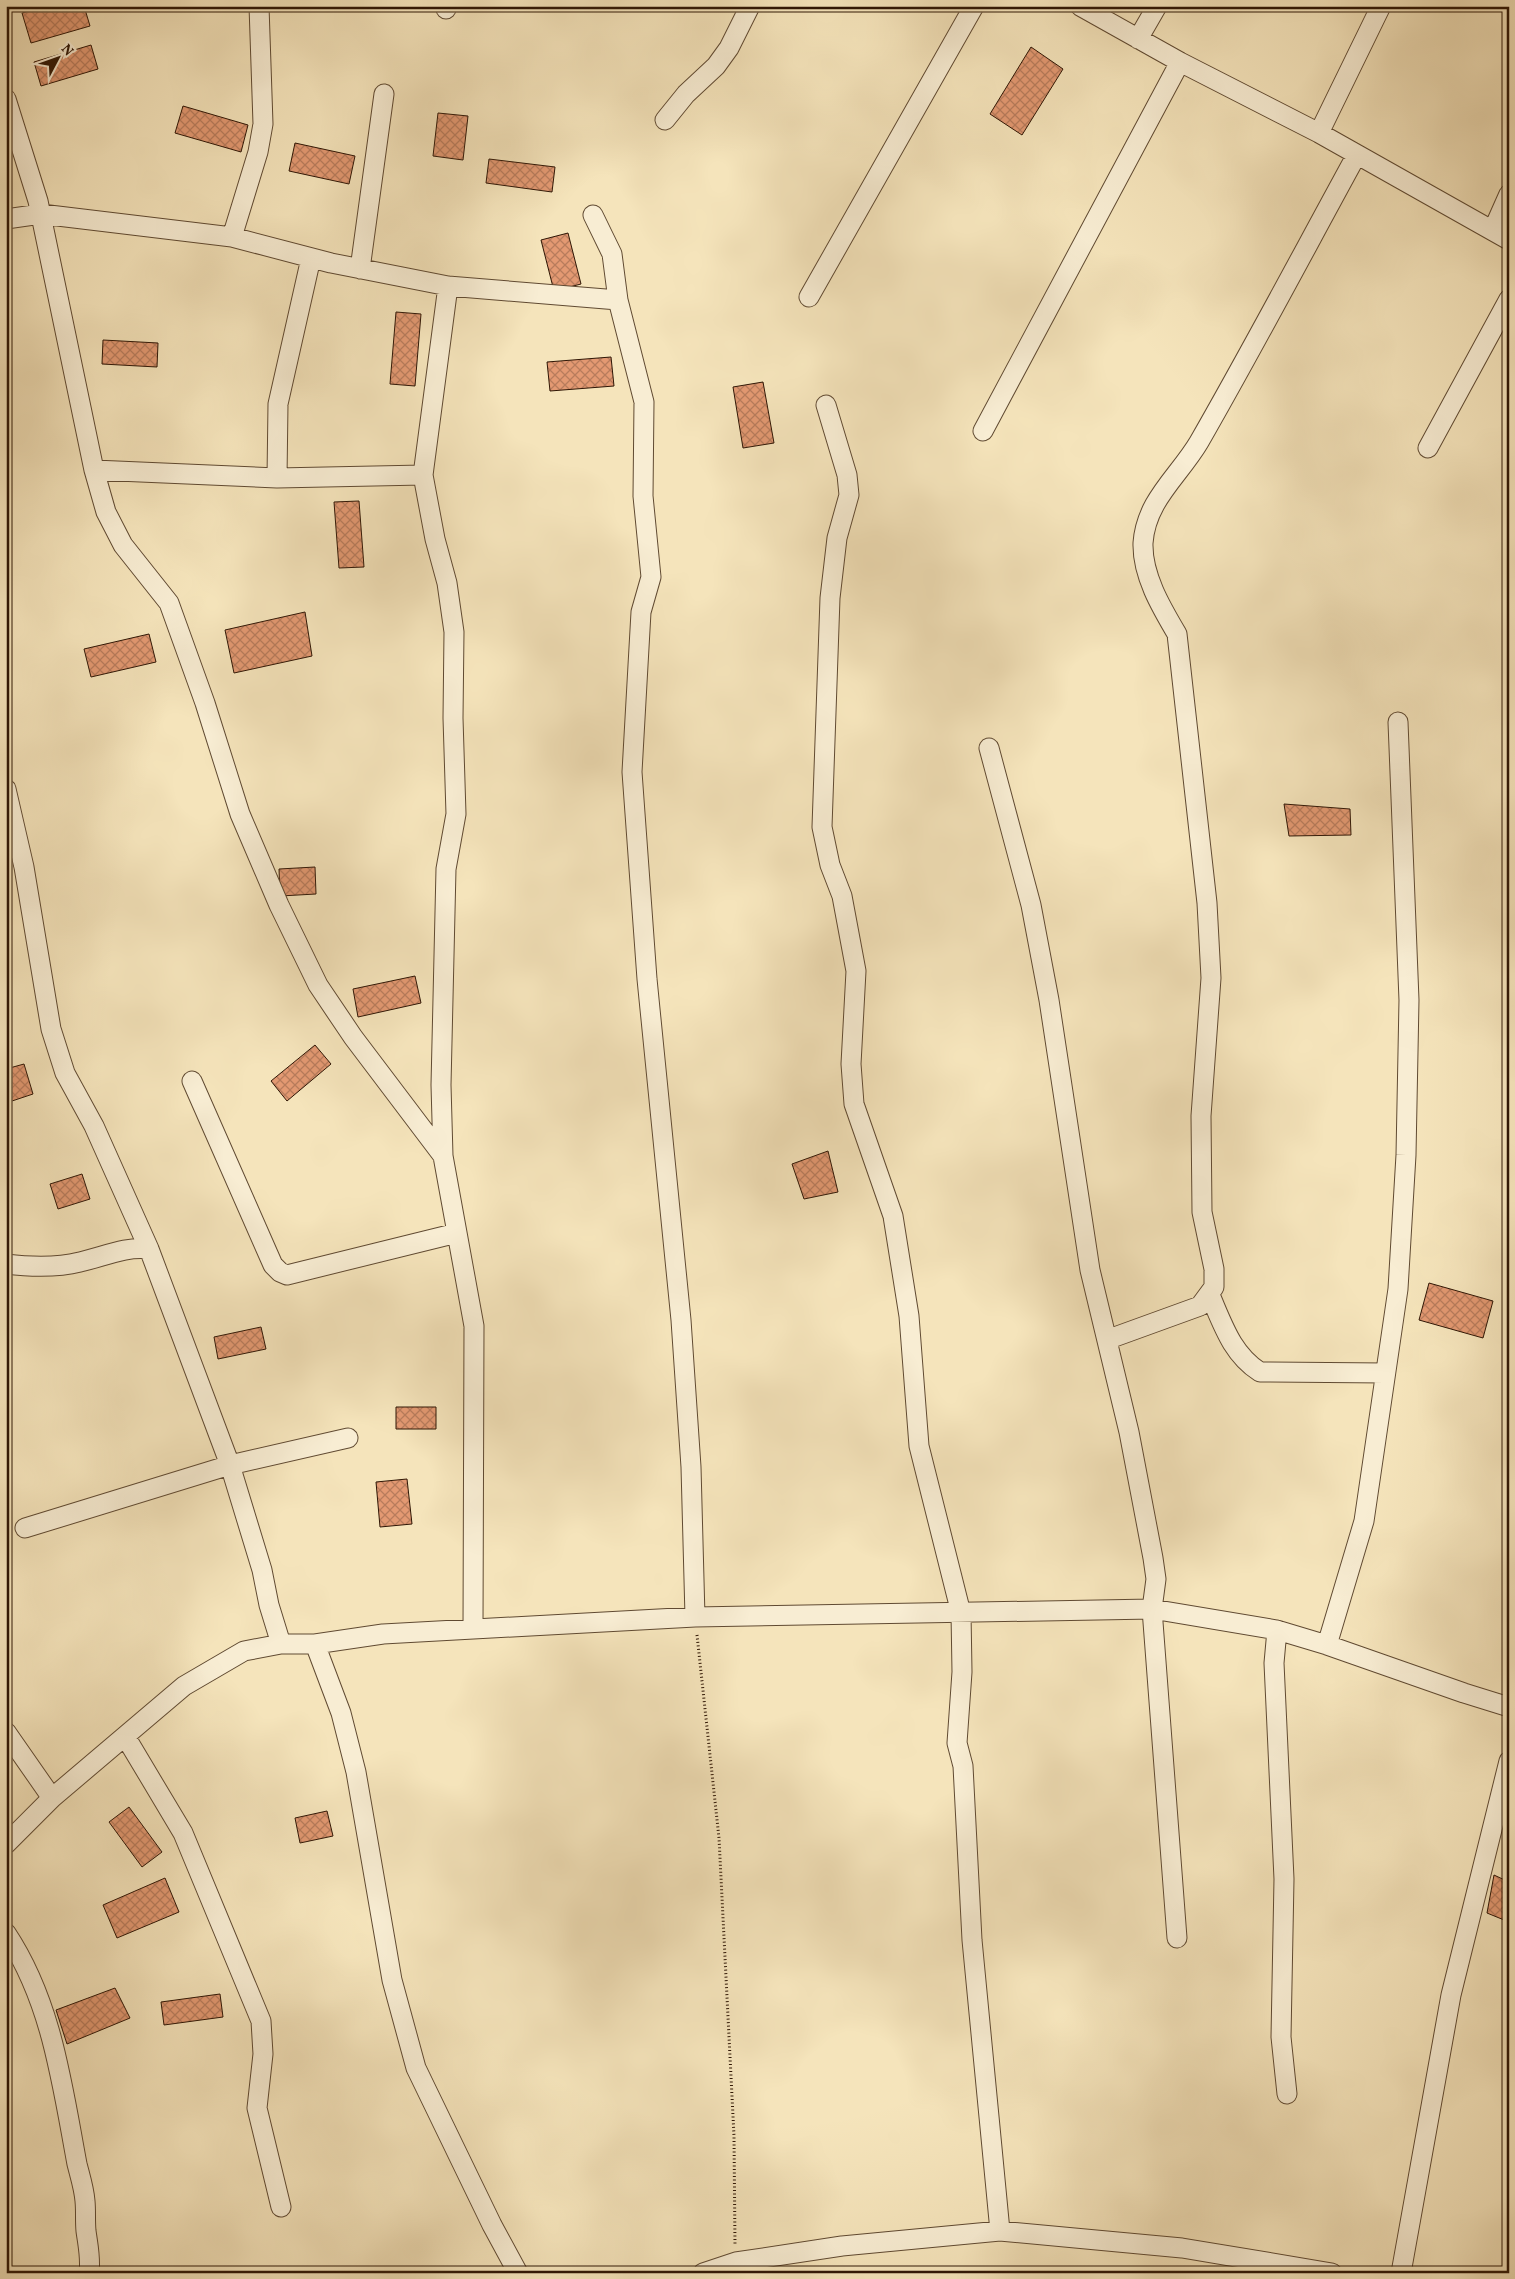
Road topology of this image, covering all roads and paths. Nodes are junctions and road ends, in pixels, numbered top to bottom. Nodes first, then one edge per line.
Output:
1 (260, 6) edge
2 (750, 6) edge
3 (974, 6) edge
4 (1080, 6) edge
5 (1157, 6) edge
6 (1381, 6) edge
7 (1138, 39) junction
8 (1180, 62) junction
9 (384, 94) dead end
10 (6, 99) edge
11 (664, 120) dead end
12 (1319, 133) junction
13 (1356, 156) junction
14 (1509, 194) edge
15 (41, 214) junction
16 (593, 215) dead end
17 (6, 219) edge
18 (1492, 230) junction
19 (232, 237) junction
20 (1509, 240) edge
21 (311, 258) junction
22 (360, 269) junction
23 (448, 286) junction
24 (809, 297) dead end
25 (1509, 299) edge
26 (618, 300) junction
27 (826, 405) dead end
28 (983, 431) dead end
29 (1428, 448) dead end
30 (94, 470) junction
31 (423, 475) junction
32 (276, 478) junction
33 (1398, 722) dead end
34 (989, 748) dead end
35 (6, 789) edge
36 (192, 1081) dead end
37 (443, 1156) junction
38 (458, 1233) junction
39 (149, 1249) junction
40 (6, 1264) edge
41 (1210, 1295) junction
42 (1109, 1339) junction
43 (1385, 1373) junction
44 (348, 1438) dead end
45 (230, 1465) junction
46 (25, 1528) dead end
47 (1152, 1609) junction
48 (961, 1613) junction
49 (695, 1617) junction
50 (473, 1628) junction
51 (1277, 1630) junction
52 (281, 1644) junction
53 (315, 1644) junction
54 (1327, 1645) junction
55 (1509, 1707) edge
56 (6, 1732) edge
57 (125, 1736) junction
58 (1509, 1761) edge
59 (52, 1798) junction
60 (6, 1844) edge
61 (6, 1933) edge
62 (1177, 1938) dead end
63 (1286, 2094) dead end
64 (281, 2207) dead end
65 (1000, 2231) junction
66 (736, 2262) junction
67 (89, 2273) edge
68 (518, 2273) edge
69 (703, 2273) edge
70 (1332, 2273) edge
71 (1401, 2273) edge

1 - 19 street
2 - 11 street
3 - 24 street
4 - 7 street
5 - 7 street
6 - 12 street
7 - 8 street
8 - 12 street
8 - 28 street
9 - 22 street
10 - 15 street
12 - 13 street
13 - 18 street
13 - 41 street
14 - 18 street
15 - 17 street
15 - 19 street
15 - 30 street
16 - 26 street
18 - 20 street
19 - 21 street
21 - 22 street
21 - 32 street
22 - 23 street
23 - 26 street
23 - 31 street
25 - 29 street
26 - 49 street
27 - 48 street
30 - 32 street
30 - 37 street
31 - 32 street
31 - 37 street
33 - 43 street
34 - 42 street
35 - 39 street
36 - 38 street
37 - 38 street
38 - 50 street
39 - 40 street
39 - 45 street
41 - 42 street
41 - 43 street
42 - 47 street
43 - 54 street
44 - 45 street
45 - 46 street
45 - 52 street
47 - 48 street
47 - 51 street
47 - 62 street
48 - 49 street
48 - 65 street
49 - 50 street
49 - 66 path
50 - 53 street
51 - 54 street
51 - 63 street
52 - 53 street
52 - 57 street
53 - 68 street
54 - 55 street
56 - 59 street
57 - 59 street
57 - 64 street
58 - 71 street
59 - 60 street
61 - 67 street
65 - 66 street
65 - 70 street
66 - 69 street

